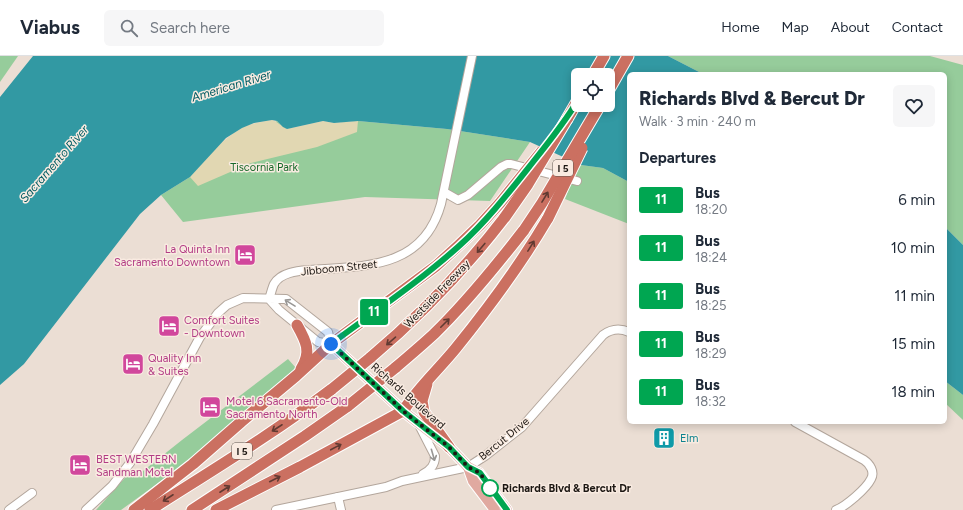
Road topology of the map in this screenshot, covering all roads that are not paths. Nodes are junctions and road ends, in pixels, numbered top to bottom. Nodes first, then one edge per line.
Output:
1 (472, 56) edge
2 (604, 56) edge
3 (628, 56) edge
4 (597, 68) edge
5 (618, 74) junction
6 (615, 79) edge
7 (615, 80) edge
8 (571, 112) edge
9 (596, 112) edge
10 (600, 112) edge
11 (567, 119) junction
12 (577, 181) dead end
13 (444, 192) junction
14 (269, 298) junction
15 (297, 325) junction
16 (627, 331) edge
17 (331, 344) junction
18 (296, 376) junction
19 (429, 380) junction
20 (403, 411) junction
21 (417, 423) junction
22 (798, 424) edge
23 (449, 447) junction
24 (468, 467) junction
25 (413, 478) junction
26 (32, 493) dead end
27 (338, 496) junction
28 (9, 510) edge
29 (86, 510) edge
30 (134, 510) edge
31 (150, 510) edge
32 (192, 510) edge
33 (216, 510) edge
34 (276, 510) edge
35 (341, 510) edge
36 (494, 510) edge
37 (507, 510) edge
38 (836, 510) edge

1 - 13 street, Jibboom Street
2 - 4 highway
3 - 5 highway
5 - 6 highway
5 - 7 highway
8 - 11 highway, Westside Freeway / I 5
32 -> 9 highway, I 5, bridge
19 -> 10 highway, bridge
11 - 17 highway, bridge
11 -> 31 highway, Westside Freeway / I 5, bridge
12 - 13 street
13 - 14 street, Jibboom Street
14 - 15 street, Richards Boulevard
17 -> 14 street, Richards Boulevard
14 - 29 street
15 - 17 street, Richards Boulevard
15 - 18 highway
16 - 24 street, Bercut Drive
17 - 18 highway
17 - 20 main road, Richards Boulevard
18 - 30 highway
19 - 20 highway
19 - 23 highway
20 - 21 main road, Richards Boulevard
33 -> 20 highway
21 - 23 main road, Richards Boulevard
21 -> 25 street
22 - 38 street
23 - 24 main road, Richards Boulevard
24 - 25 street, Bercut Drive
24 - 36 main road, Richards Boulevard
24 - 37 main road, Richards Boulevard
25 - 27 street, Bercut Drive
26 - 28 street
27 - 34 street, Bercut Drive
27 - 35 street

